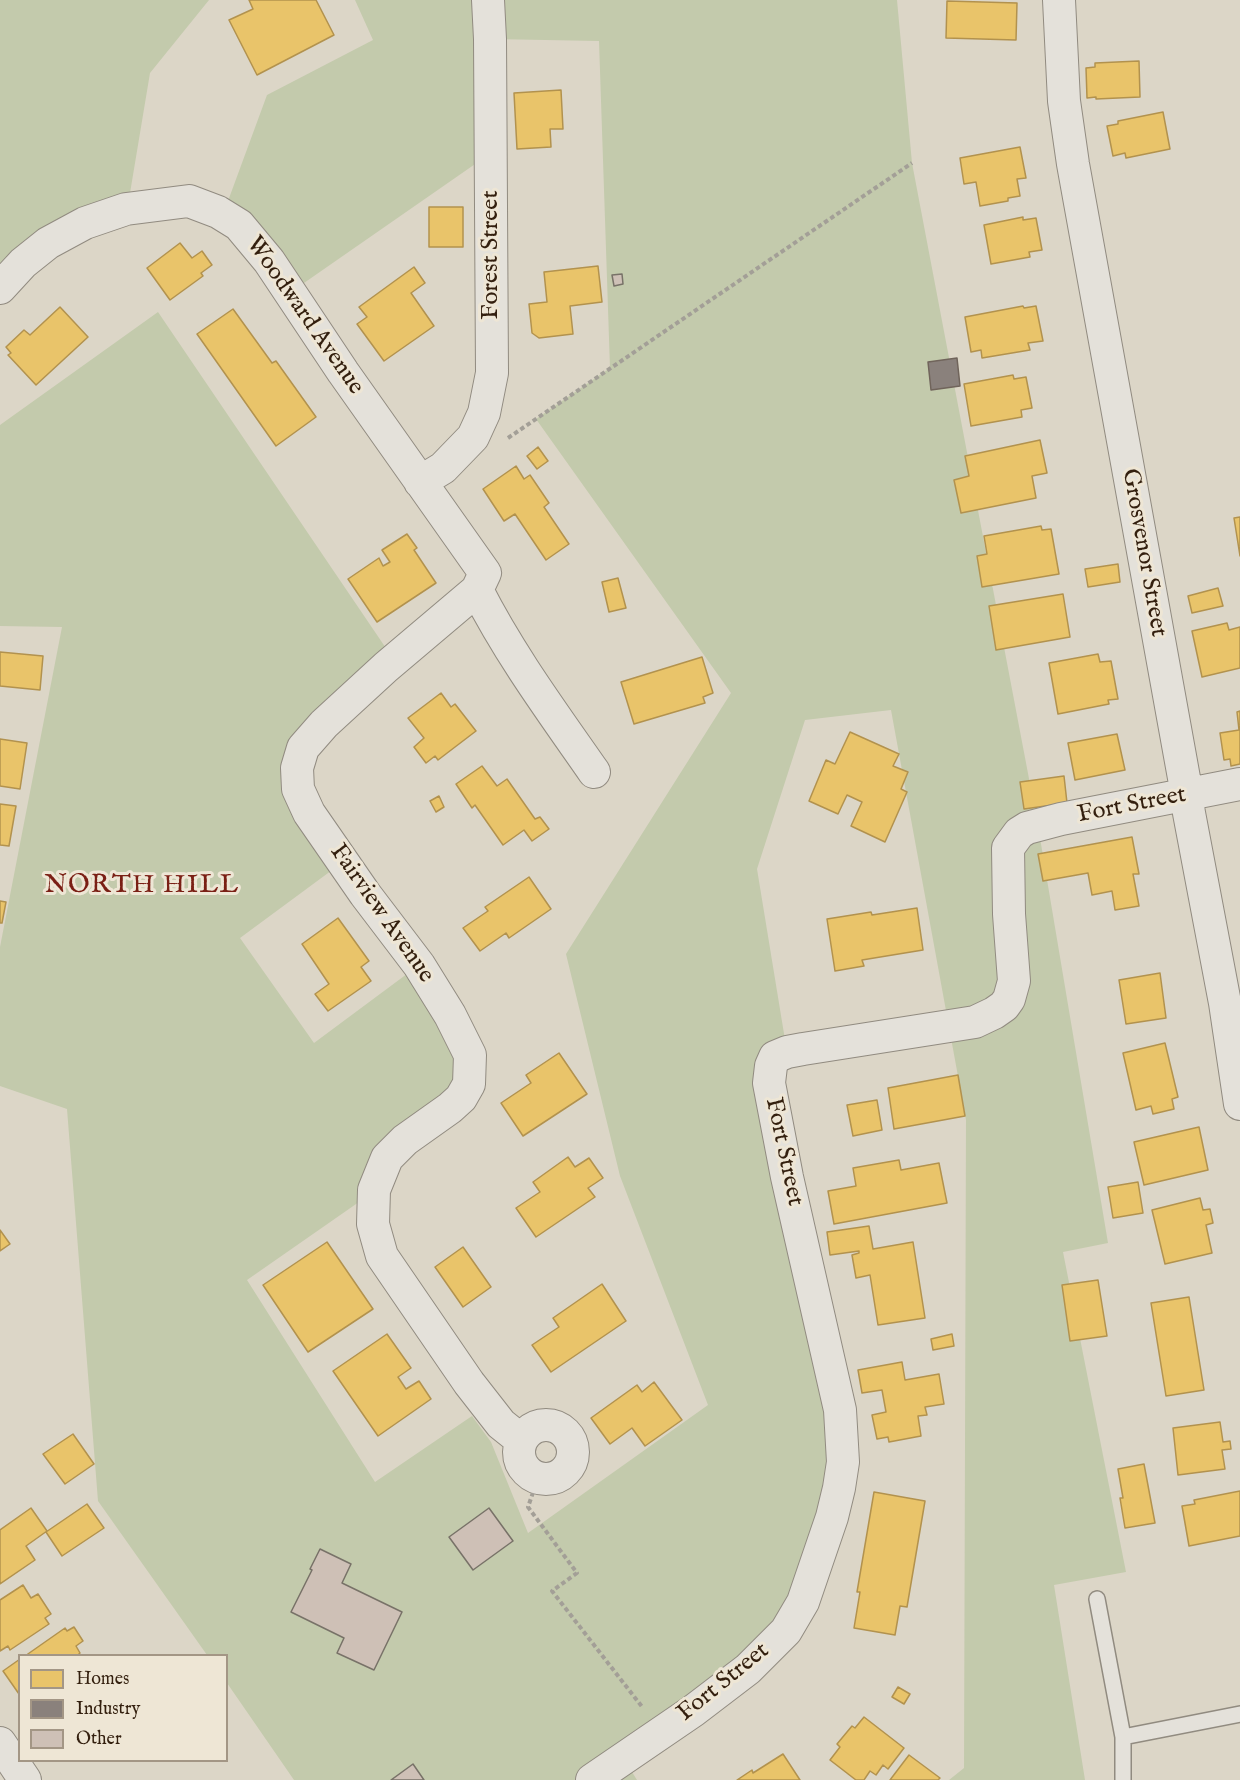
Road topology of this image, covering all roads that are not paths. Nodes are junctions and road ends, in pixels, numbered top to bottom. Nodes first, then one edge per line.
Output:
1 (488, 0) edge
2 (1059, 0) edge
3 (0, 288) edge
4 (420, 482) junction
5 (477, 591) junction
6 (594, 772) dead end
7 (1240, 784) edge
8 (1187, 796) junction
9 (1239, 1094) edge
10 (521, 1440) junction
11 (1097, 1599) dead end
12 (1240, 1714) edge
13 (1123, 1737) junction
14 (0, 1743) edge
15 (25, 1780) edge
16 (592, 1780) edge
17 (1123, 1780) edge

1 - 4 street, Forest Street
2 - 8 street, Grosvenor Street
3 - 4 street, Woodward Avenue
4 - 5 street, Woodward Avenue
5 - 6 street
5 - 10 street, Fairview Avenue
7 - 8 street, Fort Street
8 - 9 street, Grosvenor Street
8 - 16 street, Fort Street
10 - 10 street
11 - 13 lane
12 - 13 lane
13 - 17 lane
14 - 15 street

